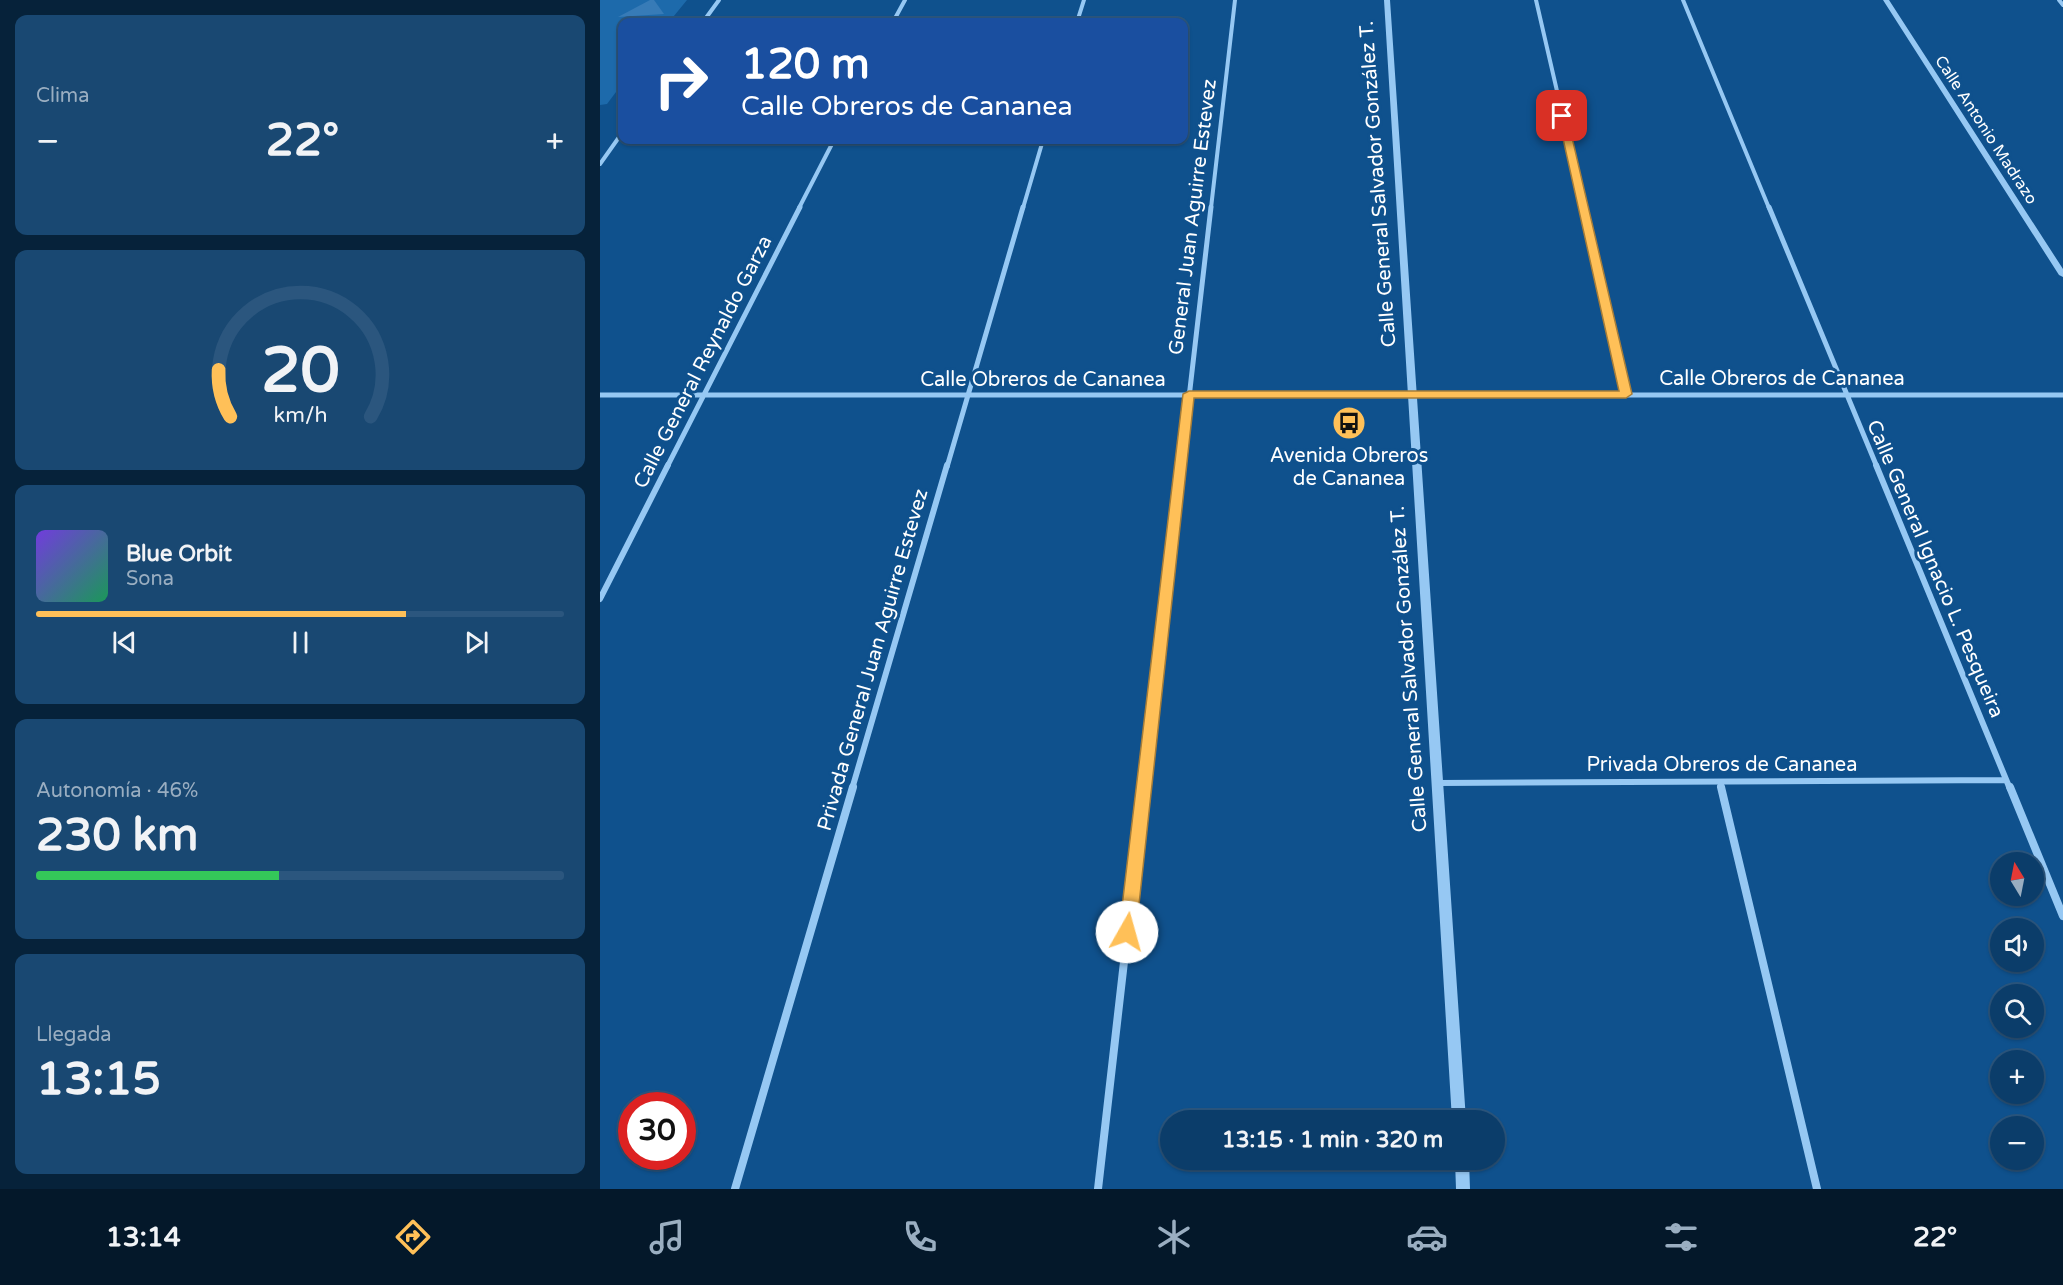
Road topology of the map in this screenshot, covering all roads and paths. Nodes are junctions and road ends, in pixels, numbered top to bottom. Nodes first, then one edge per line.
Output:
1 (719, 0) edge
2 (904, 0) edge
3 (1084, 0) edge
4 (1235, 0) edge
5 (1387, 0) edge
6 (1536, 0) edge
7 (1683, 0) edge
8 (1886, 0) edge
9 (2059, 0) edge
10 (2063, 5) edge
11 (706, 18) edge
12 (895, 18) edge
13 (1078, 18) edge
14 (618, 139) edge
15 (832, 144) edge
16 (1042, 144) edge
17 (600, 164) edge
18 (2063, 275) edge
19 (968, 394) junction
20 (1189, 394) junction
21 (1413, 394) junction
22 (1626, 394) junction
23 (1846, 394) junction
24 (2063, 394) edge
25 (600, 395) edge
26 (704, 395) junction
27 (600, 599) edge
28 (2006, 780) junction
29 (1720, 782) junction
30 (1437, 783) junction
31 (2063, 916) edge
32 (1458, 1110) edge
33 (1462, 1170) edge
34 (735, 1189) edge
35 (1098, 1189) edge
36 (1463, 1189) edge
37 (1817, 1189) edge

1 - 11 street
2 - 12 street
3 - 13 street
4 - 20 street, General Juan Aguirre Estevez
5 - 21 street, Calle General Salvador González T.
6 - 22 street
7 - 23 street, Calle General Ignacio L. Pesqueira
8 - 18 street, Calle Antonio Madrazo
9 - 10 street
14 - 17 street
15 - 26 street, Calle General Reynaldo Garza
16 - 19 street, Privada General Juan Aguirre Estevez
19 - 20 street, Calle Obreros de Cananea
19 - 26 street, Calle Obreros de Cananea
19 - 34 street, Privada General Juan Aguirre Estevez
20 - 21 street, Calle Obreros de Cananea
20 - 35 street, General Juan Aguirre Estevez
21 - 22 street, Calle Obreros de Cananea
21 - 30 street, Calle General Salvador González T.
22 - 23 street, Calle Obreros de Cananea
23 - 24 street, Calle Obreros de Cananea
23 - 28 street, Calle General Ignacio L. Pesqueira
25 - 26 street, Calle Obreros de Cananea
26 - 27 street, Calle General Reynaldo Garza
28 - 29 street, Privada Obreros de Cananea
28 - 31 street, Calle General Ignacio L. Pesqueira
29 - 30 street, Privada Obreros de Cananea
29 - 37 street
30 - 32 street, Calle General Salvador González T.
33 - 36 street

